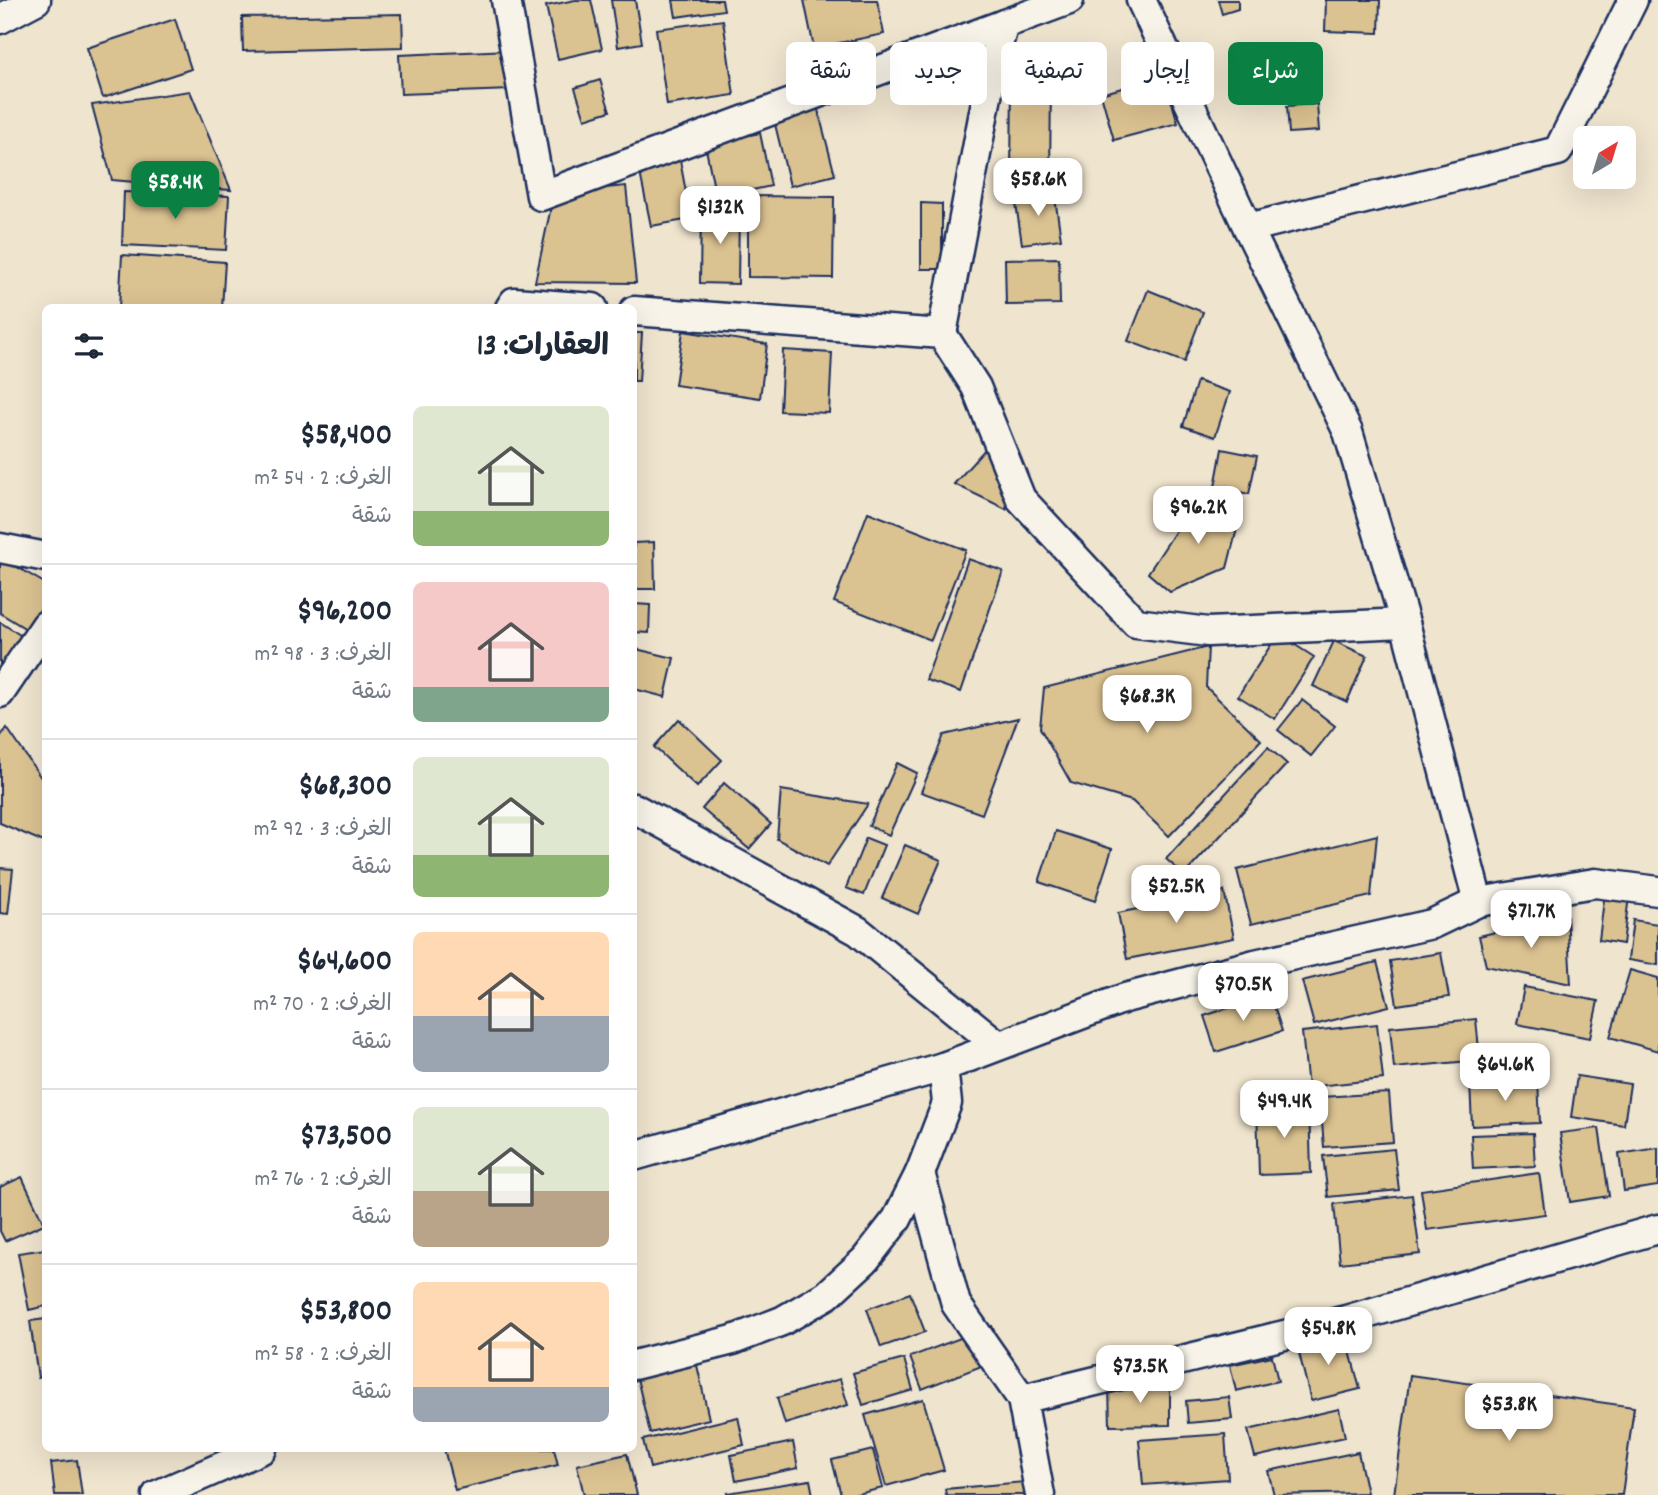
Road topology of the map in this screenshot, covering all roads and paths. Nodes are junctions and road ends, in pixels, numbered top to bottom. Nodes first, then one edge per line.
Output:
1 (36, 0) edge
2 (506, 0) edge
3 (1069, 0) edge
4 (1141, 0) edge
5 (1633, 0) edge
6 (0, 19) edge
7 (1004, 24) junction
8 (1248, 229) junction
9 (513, 304) edge
10 (540, 304) edge
11 (637, 311) edge
12 (942, 334) junction
13 (0, 548) edge
14 (42, 556) edge
15 (1405, 623) junction
16 (42, 631) edge
17 (0, 693) edge
18 (637, 810) edge
19 (1658, 891) edge
20 (1478, 902) junction
21 (998, 1045) junction
22 (943, 1067) junction
23 (637, 1155) edge
24 (920, 1173) junction
25 (1658, 1229) edge
26 (637, 1364) edge
27 (1022, 1399) junction
28 (255, 1452) edge
29 (157, 1495) edge
30 (1040, 1495) edge

1 - 6 street
2 - 7 street
3 - 7 street
4 - 8 street
5 - 8 street
7 - 12 street
8 - 15 street
9 - 10 street
11 - 12 street
12 - 15 street
13 - 14 street
15 - 20 street
16 - 17 street
18 - 21 street
19 - 20 street
20 - 21 street
21 - 22 street
22 - 23 street
22 - 24 street
24 - 26 street
24 - 27 street
25 - 27 street
27 - 30 street
28 - 29 street

